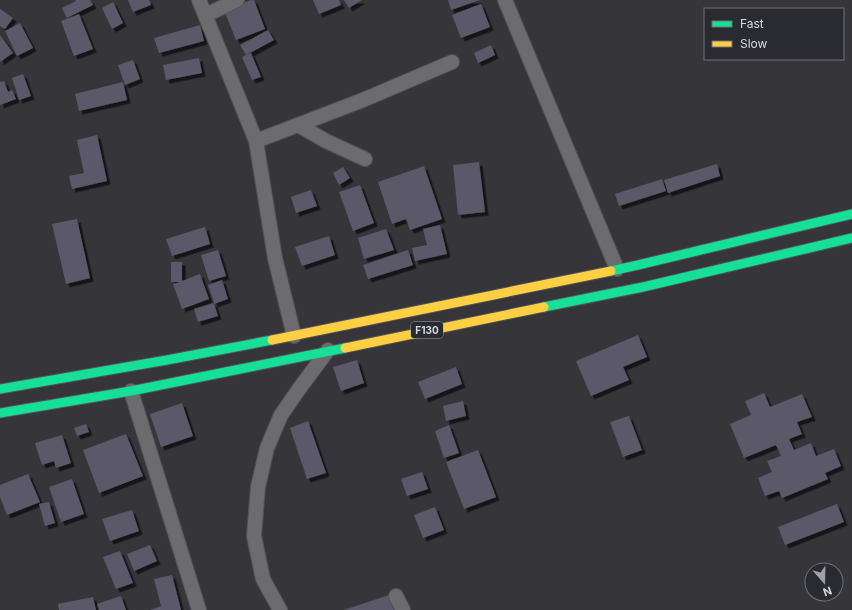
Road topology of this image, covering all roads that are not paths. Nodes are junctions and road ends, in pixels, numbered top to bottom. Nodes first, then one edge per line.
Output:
1 (200, 0) edge
2 (237, 0) edge
3 (504, 0) edge
4 (206, 15) junction
5 (452, 62) dead end
6 (298, 125) junction
7 (256, 141) junction
8 (365, 159) dead end
9 (852, 214) edge
10 (852, 238) edge
11 (617, 269) junction
12 (528, 287) junction
13 (522, 305) junction
14 (294, 336) junction
15 (328, 350) junction
16 (0, 389) edge
17 (131, 391) junction
18 (0, 413) edge
19 (396, 596) dead end
20 (198, 610) edge
21 (280, 610) edge
22 (403, 610) edge

1 - 4 street
2 - 4 street
3 - 11 street
4 - 7 street
5 - 6 street
6 - 7 street
6 - 8 street
7 - 14 street
9 - 11 main road, F130
10 - 13 main road, F130
11 - 12 main road, F130
12 - 13 main road
12 - 14 main road, F130
13 - 15 main road, F130
14 - 16 main road, F130
15 - 17 main road, F130
15 - 21 street
17 - 18 main road, F130
17 - 20 street
19 - 22 street

